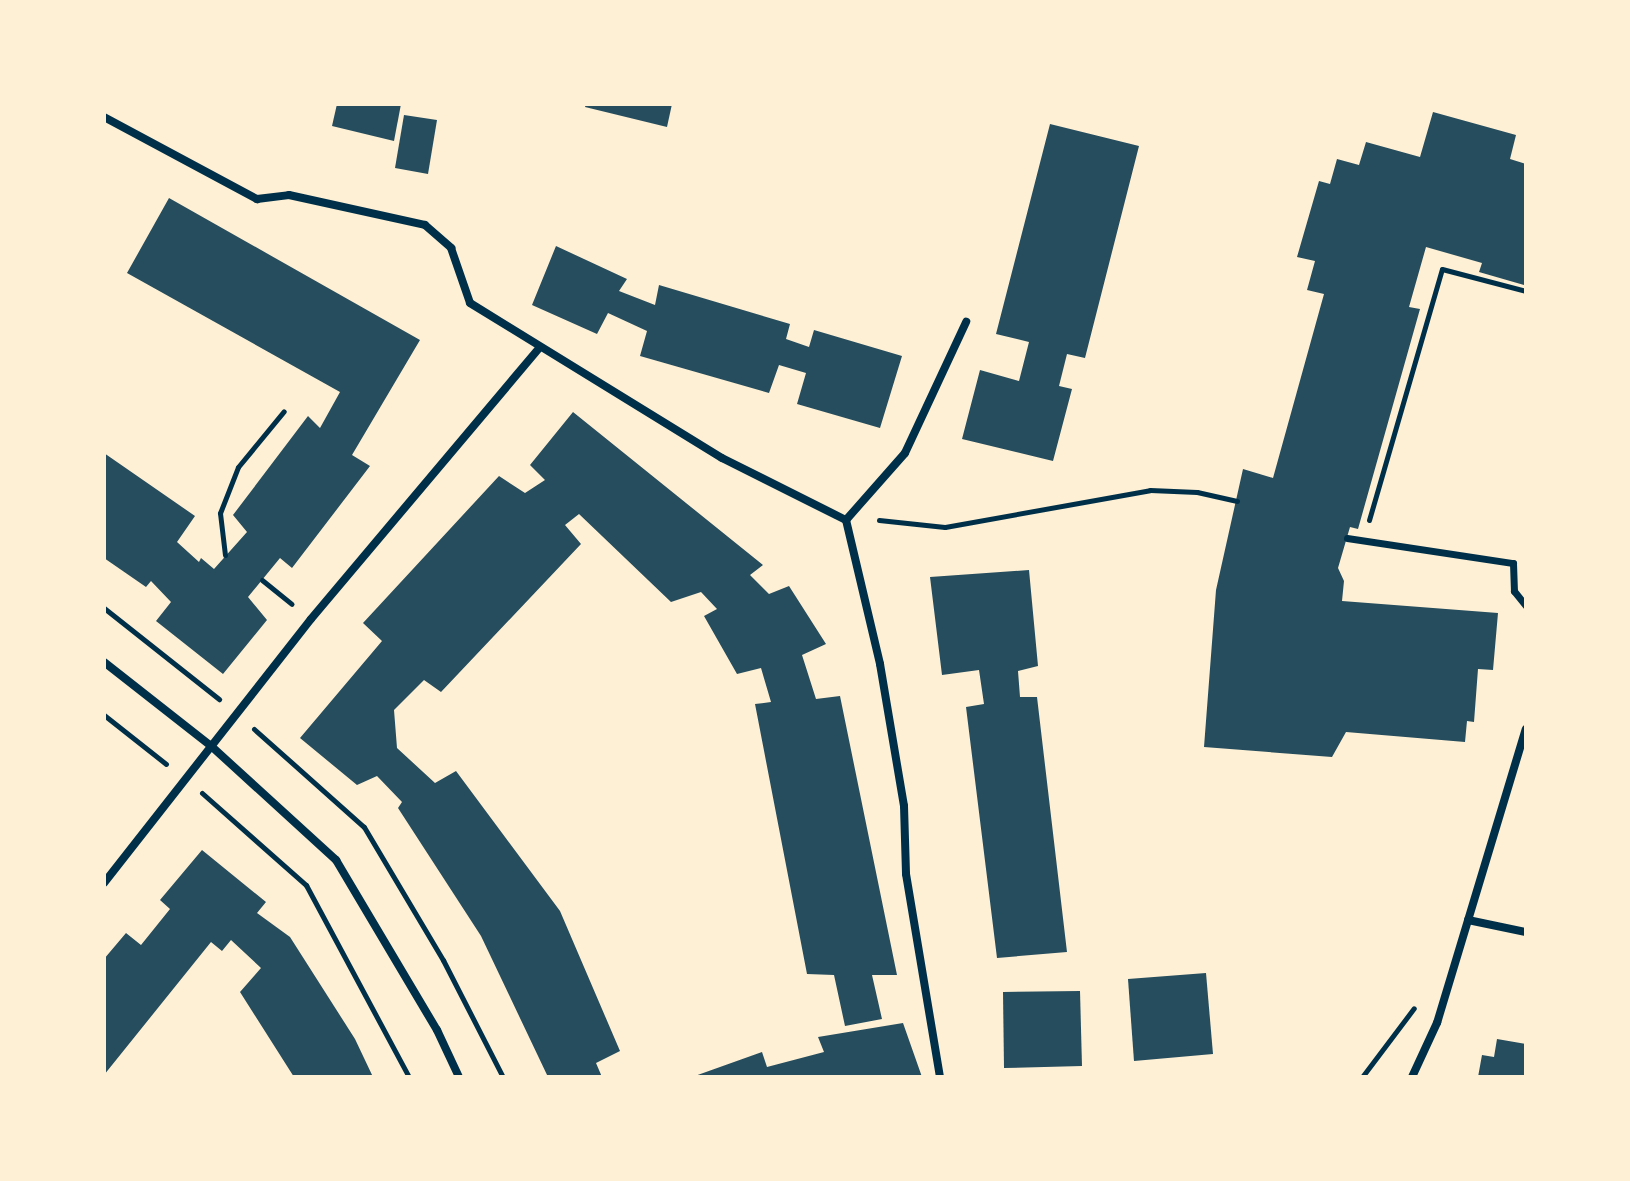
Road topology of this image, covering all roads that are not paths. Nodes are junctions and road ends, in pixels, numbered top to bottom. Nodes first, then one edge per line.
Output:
1 (104, 117) edge
2 (966, 322) dead end
3 (539, 348) junction
4 (846, 520) junction
5 (1347, 538) dead end
6 (1526, 606) edge
7 (104, 662) edge
8 (1526, 729) edge
9 (210, 745) junction
10 (104, 883) edge
11 (1468, 920) junction
12 (1526, 932) edge
13 (459, 1077) edge
14 (940, 1077) edge
15 (1412, 1077) edge

1 - 3 street
2 - 4 street
3 - 4 street
3 - 9 street
4 - 14 street
5 - 6 street
7 - 9 street
8 - 11 street
9 - 10 street
9 - 13 street
11 - 12 street
11 - 15 street

